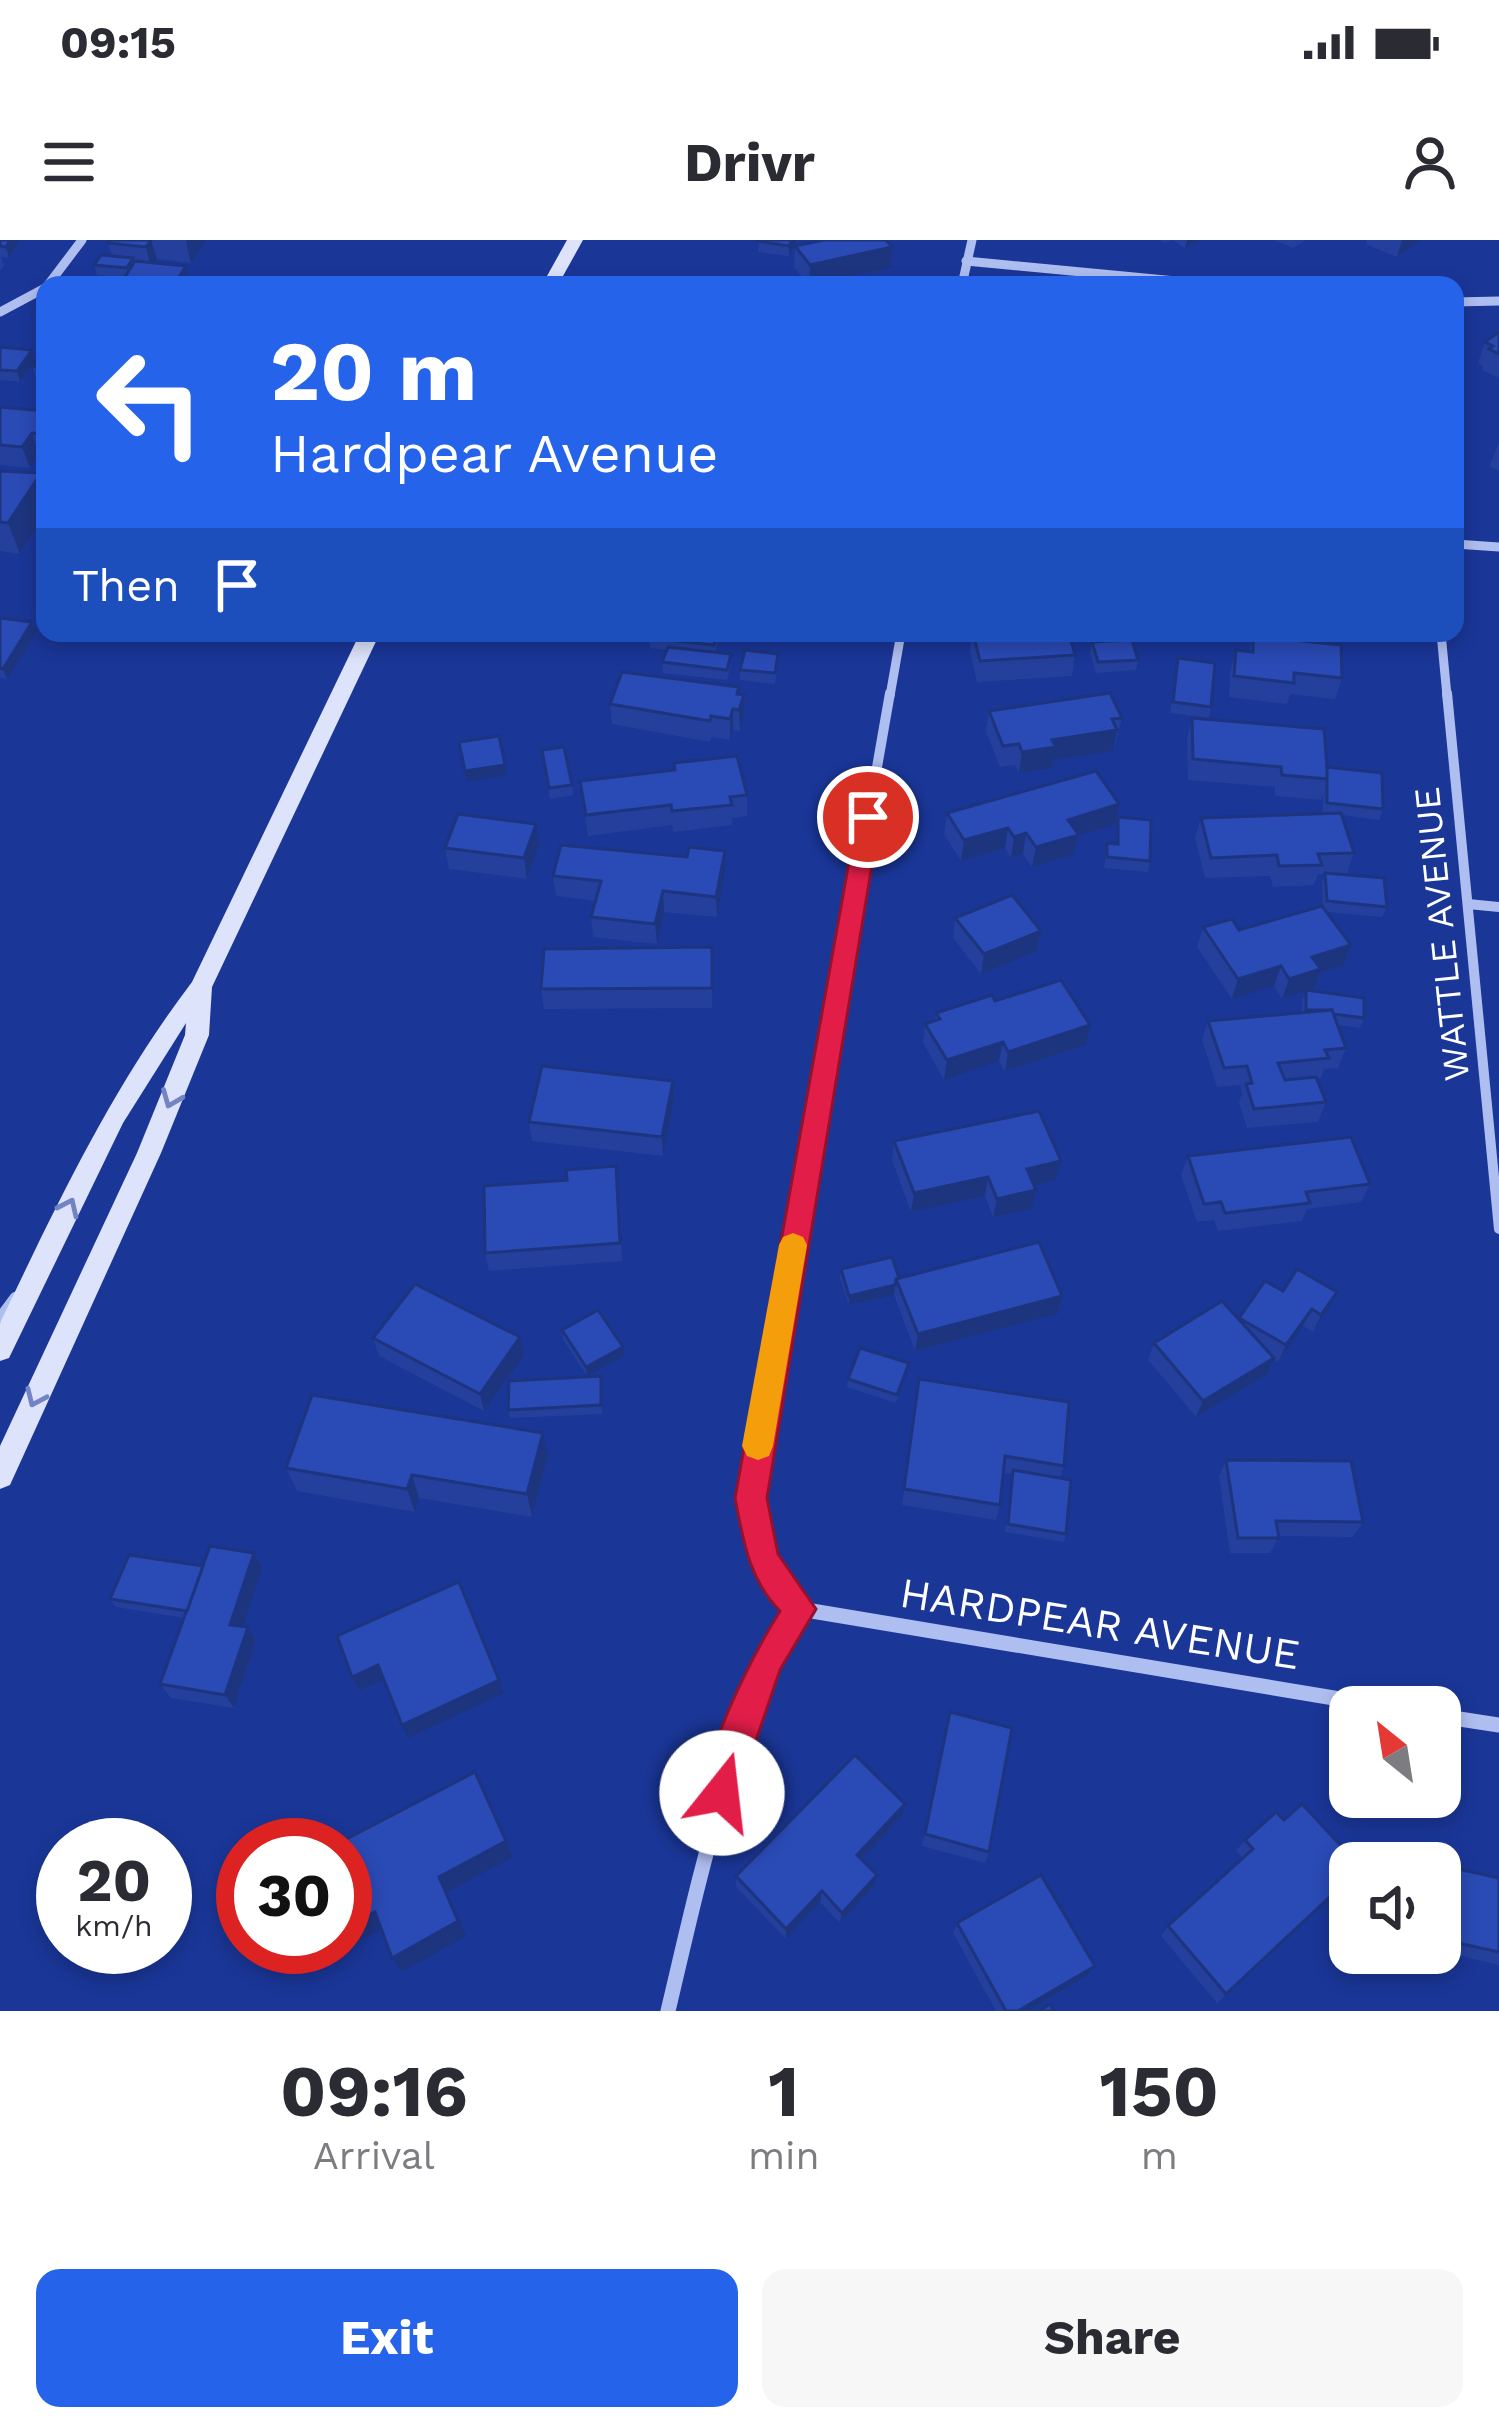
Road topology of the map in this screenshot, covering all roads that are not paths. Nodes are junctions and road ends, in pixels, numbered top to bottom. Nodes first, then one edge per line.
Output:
1 (82, 240) edge
2 (575, 240) edge
3 (972, 240) edge
4 (966, 261) junction
5 (54, 276) edge
6 (555, 276) edge
7 (964, 276) edge
8 (1124, 276) edge
9 (36, 292) edge
10 (1464, 302) edge
11 (1499, 302) edge
12 (0, 313) edge
13 (1464, 545) edge
14 (1499, 547) edge
15 (366, 642) edge
16 (899, 642) edge
17 (1443, 642) edge
18 (1468, 904) junction
19 (1499, 907) edge
20 (201, 987) junction
21 (1499, 1229) edge
22 (40, 1266) junction
23 (0, 1317) edge
24 (0, 1350) edge
25 (0, 1476) edge
26 (800, 1609) junction
27 (1329, 1697) edge
28 (1461, 1719) edge
29 (1499, 1725) edge
30 (668, 2011) edge

1 - 5 street
2 - 6 main road
3 - 4 street
4 - 7 street
4 - 8 street
9 - 12 street
10 - 11 street
13 - 14 street
15 - 20 main road
16 - 26 street
17 - 18 street, WATTLE AVENUE
18 - 19 street
18 - 21 street, WATTLE AVENUE
22 -> 20 main road
20 -> 25 main road
22 - 23 lane
22 - 24 main road
26 - 27 street, HARDPEAR AVENUE
26 - 30 street
28 - 29 street

